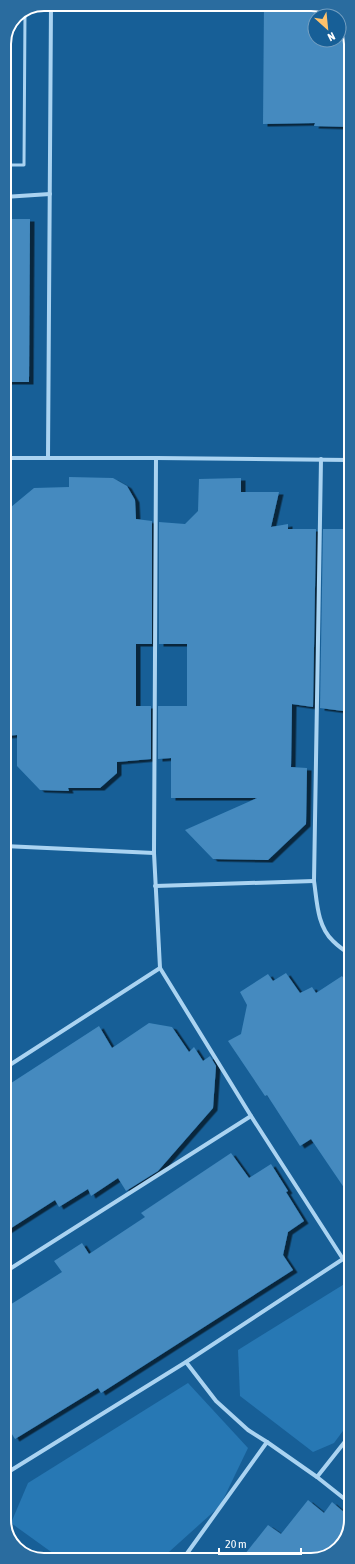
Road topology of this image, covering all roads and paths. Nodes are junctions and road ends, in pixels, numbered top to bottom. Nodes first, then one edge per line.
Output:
1 (51, 11) edge
2 (25, 18) edge
3 (11, 165) edge
4 (50, 194) junction
5 (11, 197) edge
6 (11, 458) edge
7 (48, 458) junction
8 (156, 458) junction
9 (321, 459) junction
10 (344, 460) edge
11 (11, 846) edge
12 (154, 853) junction
13 (314, 881) junction
14 (155, 886) junction
15 (344, 950) edge
16 (160, 968) junction
17 (11, 1064) edge
18 (251, 1116) junction
19 (343, 1259) joint
20 (11, 1268) edge
21 (186, 1362) junction
22 (267, 1442) junction
23 (344, 1443) edge
24 (11, 1470) edge
25 (317, 1477) junction
26 (344, 1498) edge
27 (188, 1553) edge

1 - 4 street
2 - 3 lane
4 - 5 street
4 - 7 street
6 - 7 street
7 - 8 street
8 - 9 street
8 - 12 street
9 - 10 street
9 - 13 street
11 - 12 street
12 - 14 street
13 - 14 street
13 - 15 street
14 - 16 street
16 - 17 street
16 - 18 street
18 - 19 street
18 - 20 street
19 - 21 street
21 - 22 street
21 - 24 street
22 - 25 street
22 - 27 street
23 - 25 street
25 - 26 street

